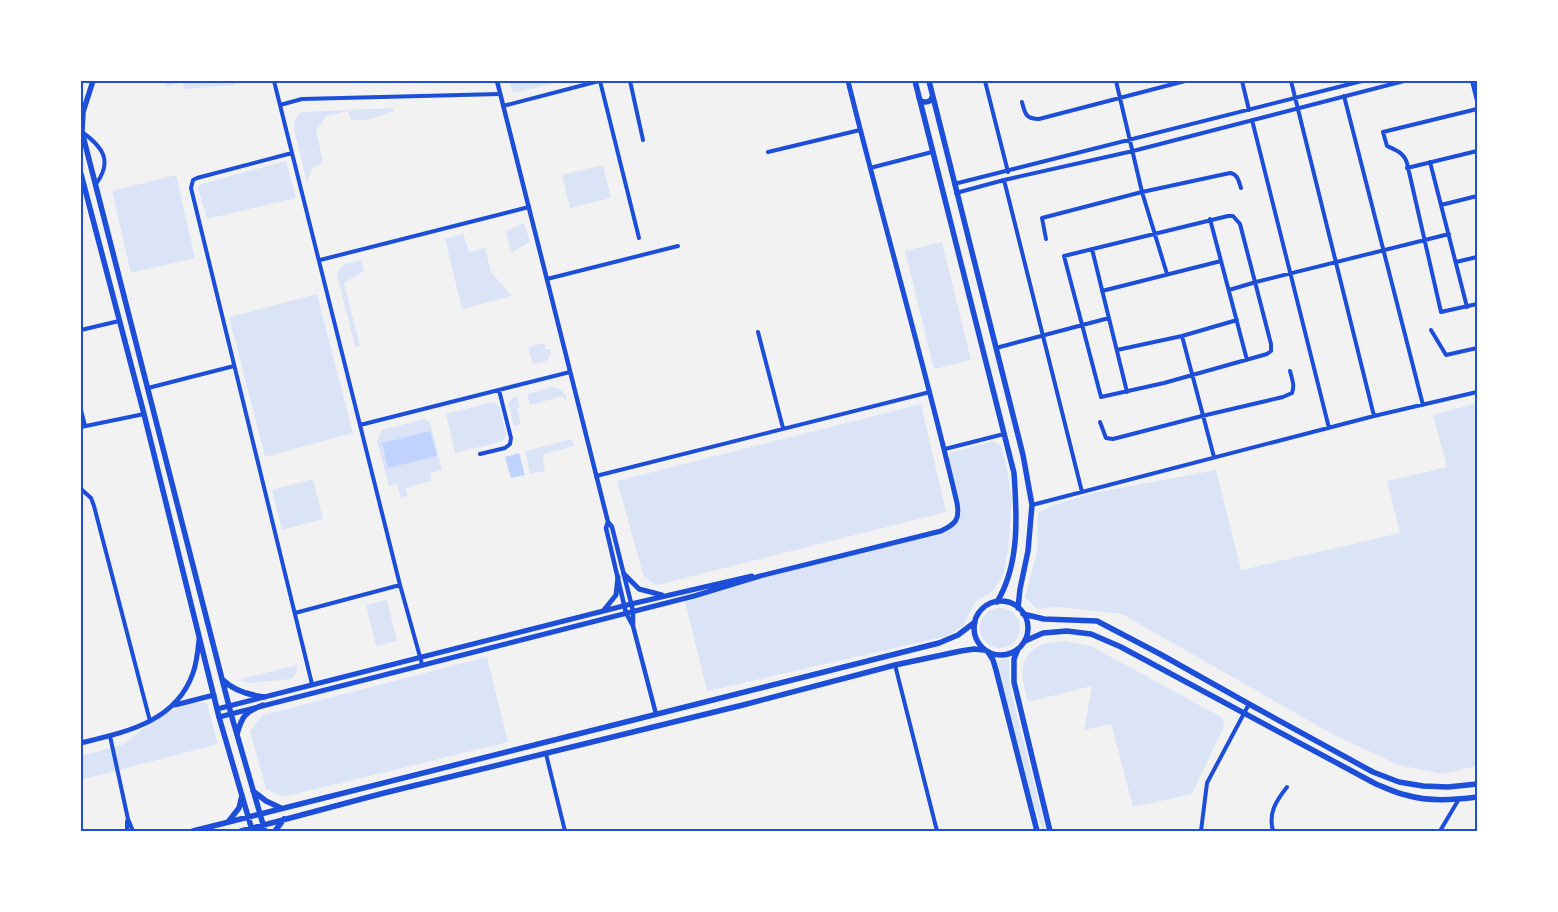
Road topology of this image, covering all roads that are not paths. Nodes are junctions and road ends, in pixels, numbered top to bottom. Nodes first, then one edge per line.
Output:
1 (93, 81) edge
2 (274, 81) edge
3 (497, 81) edge
4 (599, 81) edge
5 (630, 81) edge
6 (848, 81) edge
7 (915, 81) edge
8 (928, 81) edge
9 (985, 81) edge
10 (1116, 81) edge
11 (1185, 81) edge
12 (1242, 81) edge
13 (1291, 81) edge
14 (1362, 81) edge
15 (1404, 81) edge
16 (1472, 81) edge
17 (1342, 84) edge
18 (500, 94) junction
19 (1344, 96) junction
20 (932, 97) junction
21 (1120, 97) junction
22 (919, 98) junction
23 (1295, 98) junction
24 (1477, 101) edge
25 (1022, 102) dead end
26 (280, 105) junction
27 (503, 106) junction
28 (1298, 108) junction
29 (1249, 110) junction
30 (1477, 110) edge
31 (936, 113) junction
32 (924, 116) junction
33 (1252, 120) junction
34 (860, 130) junction
35 (82, 132) edge
36 (643, 140) dead end
37 (1130, 141) junction
38 (1134, 150) junction
39 (1477, 151) edge
40 (768, 152) dead end
41 (932, 152) junction
42 (292, 153) junction
43 (1430, 162) junction
44 (870, 168) junction
45 (1407, 168) junction
46 (1008, 172) junction
47 (81, 174) edge
48 (1004, 180) junction
49 (96, 184) junction
50 (954, 184) junction
51 (1241, 188) dead end
52 (1142, 192) junction
53 (956, 193) junction
54 (1477, 196) edge
55 (1441, 205) junction
56 (528, 207) junction
57 (1210, 219) junction
58 (1156, 234) junction
59 (1449, 234) junction
60 (639, 238) dead end
61 (1046, 239) dead end
62 (1424, 240) junction
63 (678, 246) dead end
64 (1092, 249) junction
65 (1383, 251) junction
66 (1477, 257) edge
67 (115, 258) junction
68 (320, 260) junction
69 (1221, 261) junction
70 (104, 262) junction
71 (1336, 262) junction
72 (1456, 262) junction
73 (976, 271) junction
74 (1167, 274) junction
75 (1291, 274) junction
76 (964, 276) junction
77 (547, 280) junction
78 (1256, 282) junction
79 (980, 289) junction
80 (968, 290) junction
81 (1228, 290) junction
82 (1102, 291) junction
83 (1477, 304) edge
84 (1467, 307) junction
85 (1109, 318) junction
86 (1237, 320) junction
87 (120, 321) junction
88 (1081, 325) junction
89 (81, 330) edge
90 (1431, 330) dead end
91 (758, 332) dead end
92 (1042, 336) junction
93 (1182, 336) junction
94 (996, 348) junction
95 (1477, 348) edge
96 (1116, 350) junction
97 (1247, 360) junction
98 (234, 366) junction
99 (1290, 371) dead end
100 (570, 372) junction
101 (1192, 376) junction
102 (148, 388) junction
103 (499, 390) junction
104 (930, 392) junction
105 (1127, 392) junction
106 (1477, 392) edge
107 (1423, 405) junction
108 (81, 410) edge
109 (144, 414) junction
110 (1202, 416) junction
111 (1374, 416) junction
112 (1100, 422) dead end
113 (360, 426) junction
114 (83, 427) edge
115 (783, 428) junction
116 (1329, 428) junction
117 (1004, 434) junction
118 (944, 449) junction
119 (480, 454) dead end
120 (1214, 457) junction
121 (596, 476) junction
122 (171, 480) junction
123 (161, 483) junction
124 (81, 489) edge
125 (1082, 492) junction
126 (1032, 504) junction
127 (608, 522) junction
128 (624, 574) junction
129 (760, 576) junction
130 (618, 577) junction
131 (400, 585) junction
132 (665, 596) junction
133 (997, 602) junction
134 (632, 604) junction
135 (624, 605) junction
136 (1018, 608) junction
137 (603, 611) junction
138 (633, 611) junction
139 (295, 613) junction
140 (626, 613) junction
141 (1023, 614) junction
142 (975, 622) junction
143 (633, 626) junction
144 (199, 636) junction
145 (1025, 640) junction
146 (1018, 649) junction
147 (986, 651) junction
148 (420, 658) junction
149 (422, 664) junction
150 (895, 665) junction
151 (222, 679) junction
152 (312, 684) junction
153 (214, 695) junction
154 (733, 695) junction
155 (264, 697) junction
156 (1249, 704) junction
157 (175, 705) junction
158 (263, 705) junction
159 (229, 706) junction
160 (736, 706) junction
161 (217, 709) junction
162 (231, 714) junction
163 (656, 714) junction
164 (1245, 714) junction
165 (219, 717) junction
166 (150, 721) junction
167 (237, 734) junction
168 (110, 736) junction
169 (81, 743) edge
170 (546, 754) junction
171 (473, 760) junction
172 (476, 770) junction
173 (1477, 784) edge
174 (1286, 787) dead end
175 (253, 791) junction
176 (242, 793) junction
177 (1477, 797) edge
178 (1459, 799) junction
179 (281, 808) junction
180 (260, 814) junction
181 (248, 817) junction
182 (128, 819) junction
183 (284, 819) junction
184 (228, 822) junction
185 (264, 828) edge
186 (252, 830) edge
187 (127, 831) edge
188 (133, 831) edge
189 (193, 831) edge
190 (241, 831) edge
191 (275, 831) edge
192 (565, 831) edge
193 (937, 831) edge
194 (1037, 831) edge
195 (1050, 831) edge
196 (1201, 831) edge
197 (1273, 831) edge
198 (1440, 831) edge

1 - 35 main road
2 - 26 street
3 - 18 street
4 - 27 street
4 - 60 street
5 - 36 street
6 - 34 main road
7 - 22 main road
8 - 20 main road
9 - 46 street
10 - 21 street
11 - 21 street
12 - 29 street
13 - 23 street
14 - 17 street
15 - 19 street
16 - 24 street
17 - 23 street
18 - 26 street
18 - 27 street
19 - 28 street
19 - 65 street
20 - 22 main road
20 - 31 main road
21 - 25 street
21 - 37 street
22 - 32 main road
23 - 28 street
23 - 29 street
26 - 42 street
27 - 56 street
28 - 33 street
28 - 71 street
29 - 37 street
30 - 45 street
31 - 32 main road
31 - 50 main road
32 - 41 main road
33 - 38 street
33 - 75 street
34 - 40 street
34 - 44 main road
35 - 49 main road
35 - 49 street
37 - 38 street
37 - 46 street
38 - 48 street
38 - 52 street
39 - 43 street
41 - 44 street
41 - 76 main road
42 - 68 street
42 - 98 street
43 - 45 street
43 - 55 street
44 - 104 main road
45 - 62 street
46 - 50 street
47 - 70 main road
48 - 53 street
48 - 92 street
49 - 67 main road
50 - 53 main road
51 - 52 street
52 - 58 street
52 - 61 street
53 - 73 main road
54 - 55 street
55 - 59 street
56 - 68 street
56 - 77 street
57 - 58 street
57 - 69 street
57 - 78 street
58 - 64 street
58 - 74 street
59 - 62 street
59 - 72 street
62 - 65 street
62 - 84 street
63 - 77 street
64 - 82 street
64 - 88 street
65 - 71 street
65 - 107 street
66 - 72 street
67 - 70 main road
67 - 102 main road
68 - 113 street
69 - 74 street
69 - 81 street
70 - 87 main road
71 - 75 street
71 - 111 street
72 - 84 street
73 - 76 main road
73 - 79 main road
74 - 82 street
75 - 78 street
75 - 116 street
76 - 80 main road
77 - 100 street
78 - 81 street
78 - 97 street
79 - 80 main road
79 - 94 main road
80 - 117 main road
81 - 86 street
82 - 85 street
83 - 84 street
85 - 88 street
85 - 96 street
86 - 93 street
86 - 97 street
87 - 89 street
87 - 109 main road
88 - 92 street
88 - 105 street
90 - 95 street
91 - 115 street
92 - 94 street
92 - 125 street
93 - 96 street
93 - 101 street
94 - 126 main road
96 - 105 street
97 - 101 street
98 - 102 street
98 - 139 street
99 - 110 street
100 - 103 street
100 - 121 street
101 - 105 street
101 - 110 street
102 - 122 main road
103 - 113 street
103 - 119 street
104 - 115 street
104 - 118 main road
106 - 107 street
107 - 111 street
108 - 114 street
109 - 114 street
109 - 123 main road
110 - 112 street
110 - 120 street
111 - 116 street
113 - 131 street
115 - 121 street
116 - 120 street
117 - 118 street
117 - 133 main road
118 - 129 main road
120 - 125 street
121 - 127 street
122 - 123 main road
122 - 151 main road
123 - 144 main road
124 - 166 street
125 - 126 street
126 - 136 main road
127 - 128 street
127 - 130 street
128 - 132 main road
128 - 134 street
129 - 132 main road
129 - 138 main road
130 - 135 street
130 - 137 main road
131 - 139 street
131 - 148 street
132 - 134 main road
133 - 136 main road
133 - 142 main road
134 - 135 main road
134 - 138 street
135 - 137 main road
135 - 140 street
136 - 141 main road
137 - 148 main road
138 - 140 main road
138 - 143 street
139 - 152 street
140 - 143 street
140 - 149 main road
141 - 145 main road
141 - 156 main road
142 - 147 main road
142 - 154 main road
143 - 163 street
144 - 153 main road
144 - 157 main road
145 - 146 main road
145 - 164 main road
146 - 147 main road
146 - 195 main road
147 - 150 main road
147 - 194 main road
148 - 149 street
148 - 152 main road
149 - 158 main road
150 - 160 main road
150 - 193 street
151 - 155 main road
151 - 159 main road
152 - 155 main road
153 - 157 main road
153 - 161 main road
154 - 160 main road
154 - 163 main road
155 - 159 main road
156 - 164 street
156 - 173 main road
157 - 166 main road
158 - 162 main road
158 - 167 main road
159 - 161 main road
159 - 162 main road
160 - 170 main road
161 - 165 main road
162 - 165 main road
162 - 167 main road
163 - 171 main road
164 - 178 main road
164 - 196 street
165 - 176 main road
166 - 168 main road
167 - 175 main road
168 - 169 main road
168 - 182 street
170 - 172 main road
170 - 192 street
171 - 172 main road
171 - 179 main road
172 - 183 main road
174 - 197 street
175 - 179 main road
175 - 180 main road
176 - 181 main road
176 - 184 main road
177 - 178 main road
178 - 198 street
179 - 180 main road
180 - 181 main road
180 - 185 main road
181 - 184 main road
181 - 186 main road
182 - 187 street
182 - 188 street
183 - 185 main road
183 - 191 main road
184 - 189 main road
185 - 186 main road
186 - 190 main road

